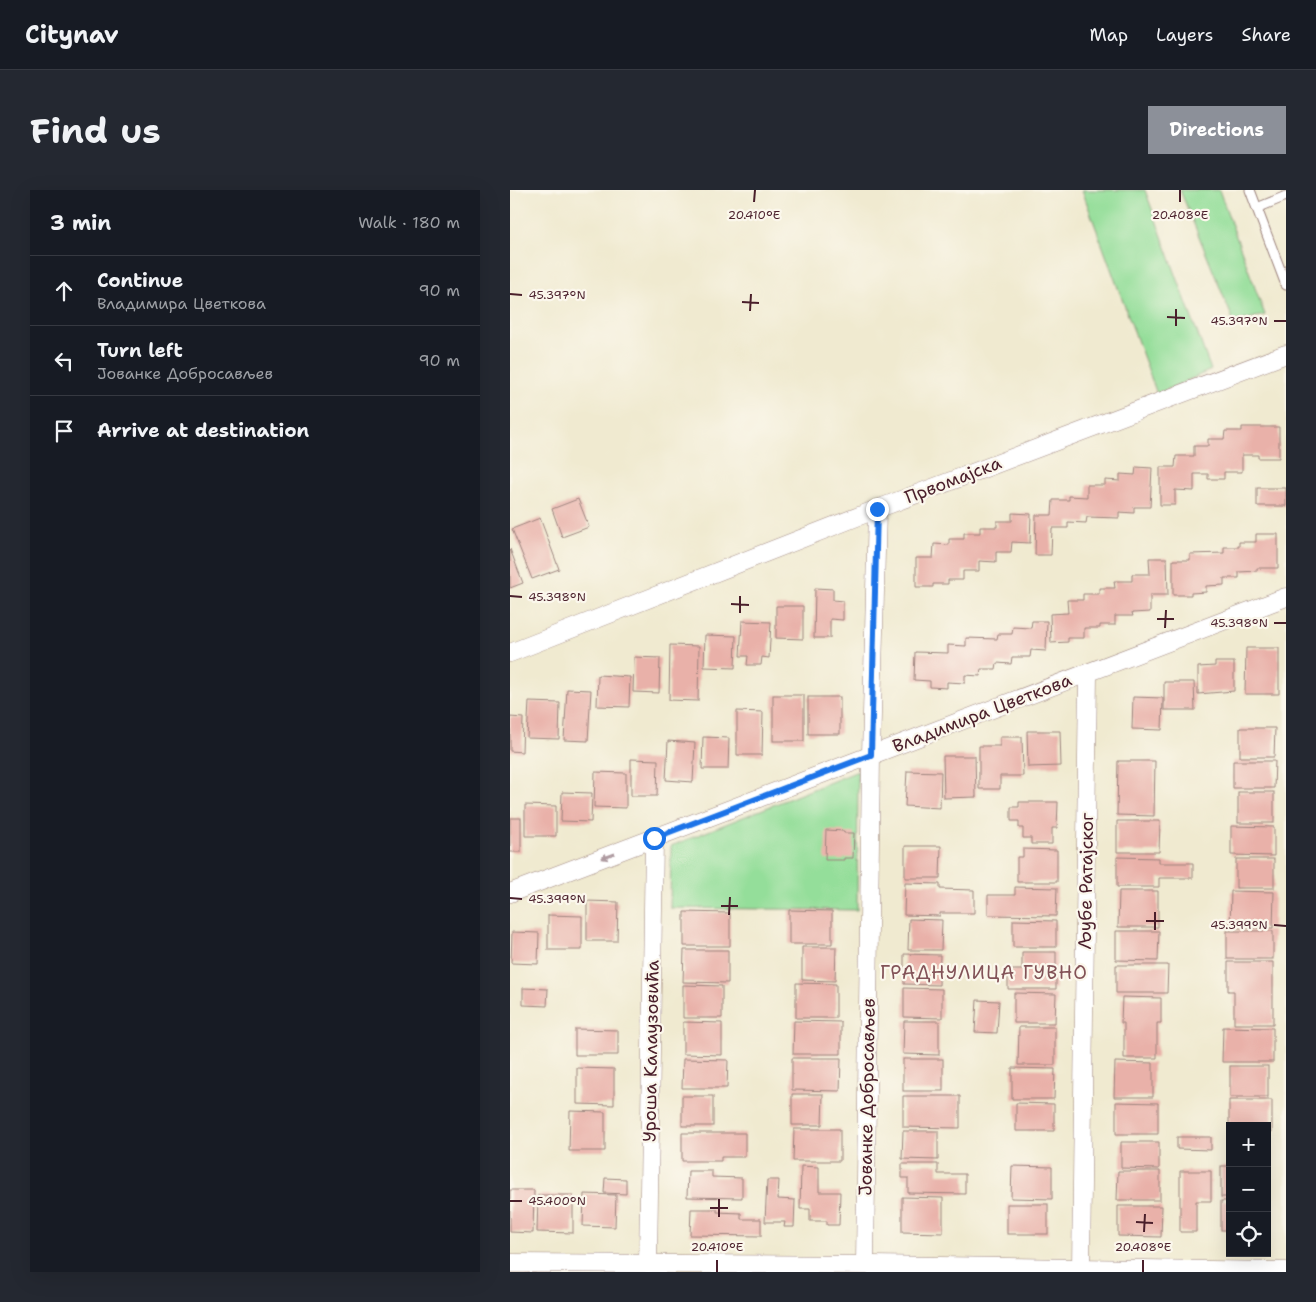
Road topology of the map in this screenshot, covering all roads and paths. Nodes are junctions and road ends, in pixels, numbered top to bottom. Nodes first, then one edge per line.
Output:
1 (1250, 190) edge
2 (1286, 196) edge
3 (1257, 208) junction
4 (1286, 285) edge
5 (1286, 354) edge
6 (877, 509) junction
7 (1286, 596) edge
8 (510, 653) edge
9 (1088, 673) junction
10 (871, 755) junction
11 (654, 838) junction
12 (510, 893) edge
13 (510, 1263) edge
14 (648, 1264) junction
15 (865, 1265) junction
16 (1081, 1268) junction
17 (1286, 1271) edge

1 - 3 lane
2 - 3 lane
3 - 4 lane
5 - 6 street, Првомајска
6 - 8 street, Првомајска
6 - 10 street, Јованке Добросављев
7 - 9 street, Владимира Цветкова
9 - 10 street, Владимира Цветкова
9 - 16 street, Љубе Ратајског
10 - 11 street, Владимира Цветкова
10 - 15 street, Јованке Добросављев
11 -> 12 street, Владимира Цветкова
11 - 14 street, Уроша Калаузовића
13 - 14 street
14 - 15 street
15 - 16 street
16 - 17 street

